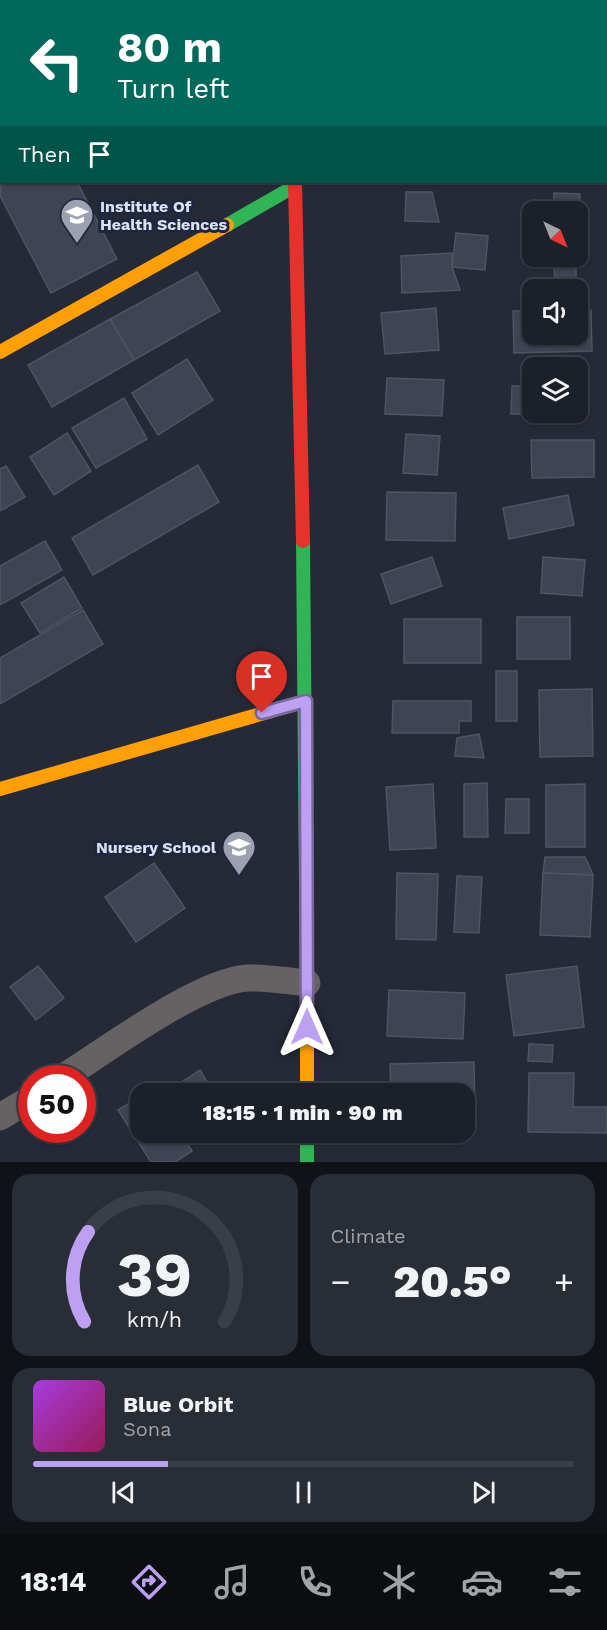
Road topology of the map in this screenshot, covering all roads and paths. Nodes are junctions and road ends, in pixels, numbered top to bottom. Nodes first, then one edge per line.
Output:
1 (295, 184) edge
2 (0, 352) edge
3 (306, 701) junction
4 (0, 789) edge
5 (307, 983) junction
6 (83, 1065) edge
7 (307, 1083) edge
8 (18, 1106) edge
9 (0, 1117) edge
10 (307, 1143) edge
11 (307, 1162) edge

1 - 2 main road
1 - 3 main road
3 - 4 main road
3 - 5 main road
5 - 6 street
5 - 7 main road
8 - 9 street
10 - 11 main road

